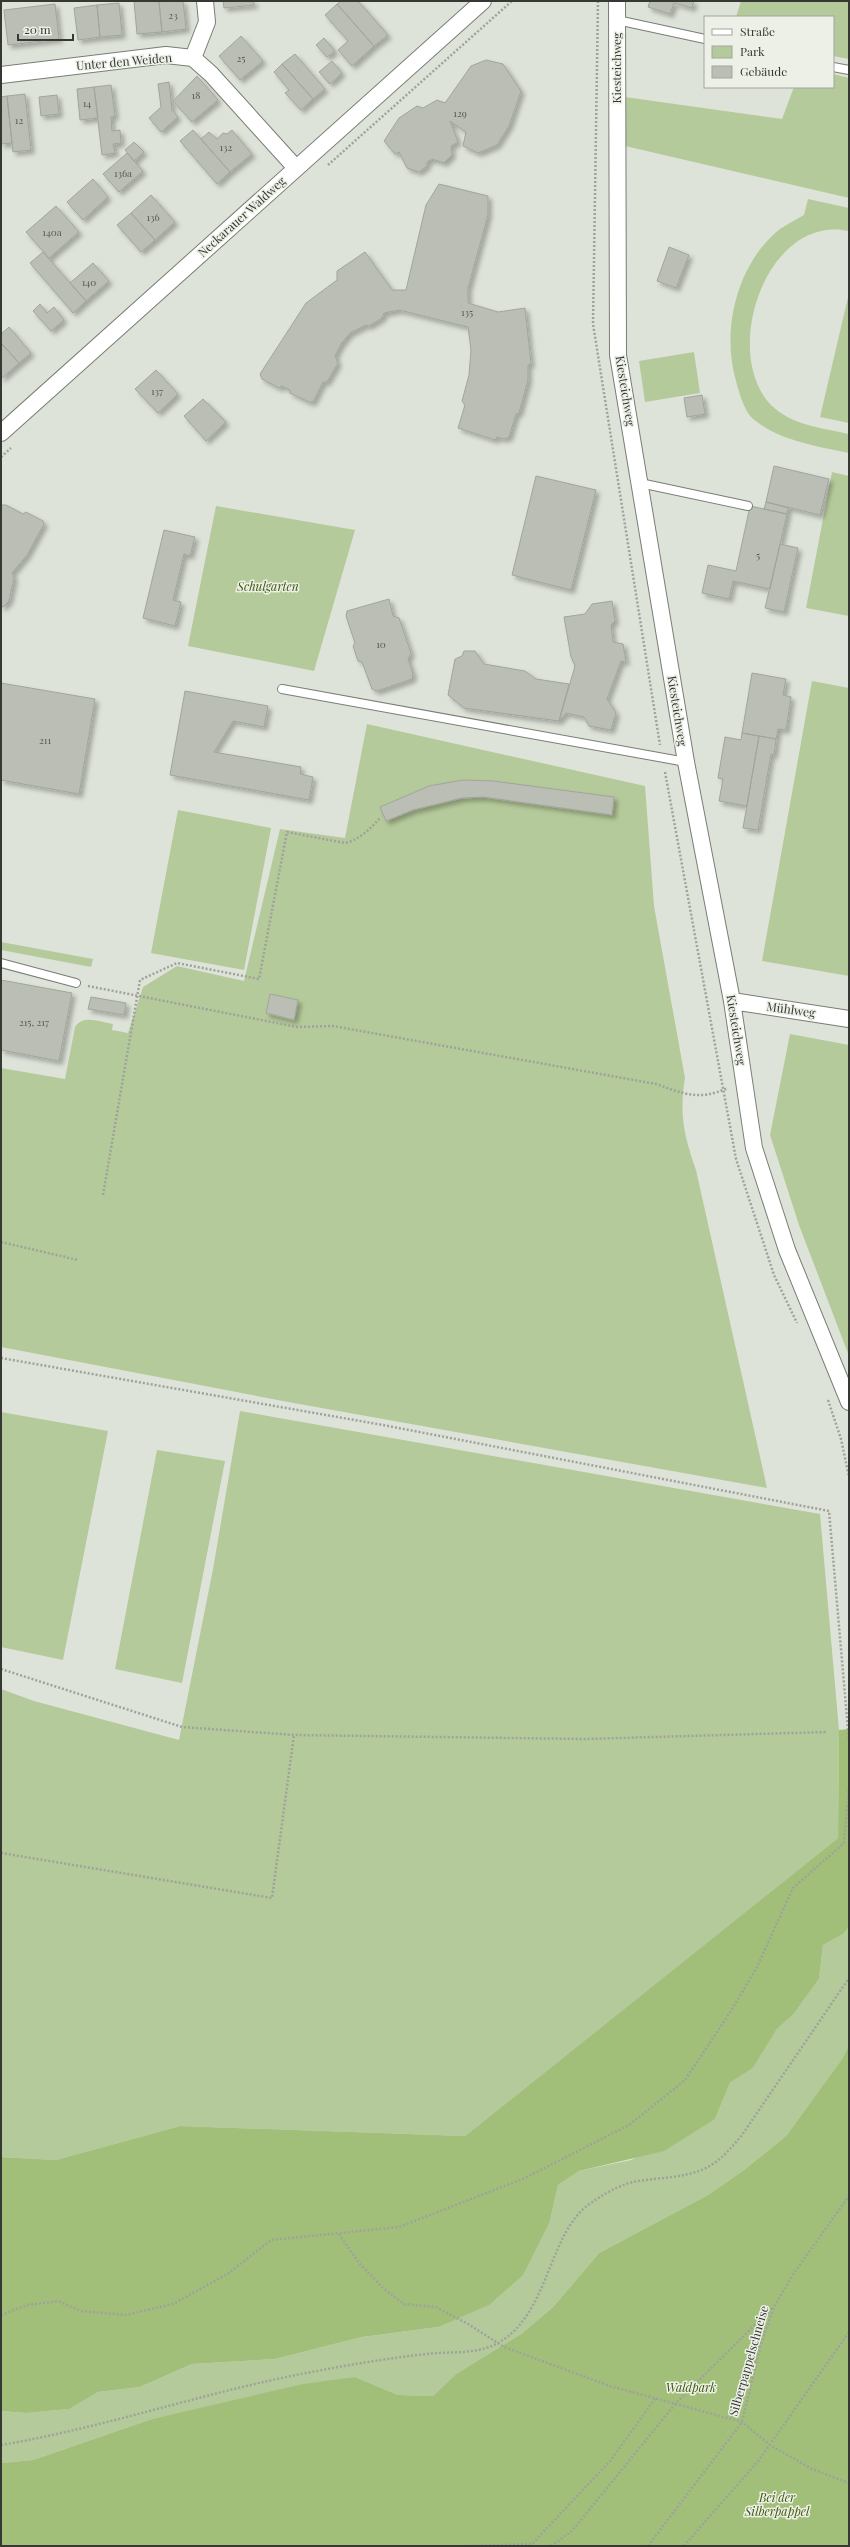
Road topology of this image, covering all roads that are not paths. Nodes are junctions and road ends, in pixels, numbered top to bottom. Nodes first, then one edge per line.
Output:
1 (205, 1) edge
2 (483, 1) edge
3 (617, 1) edge
4 (617, 20) junction
5 (704, 39) edge
6 (193, 58) junction
7 (834, 67) edge
8 (849, 70) edge
9 (1, 75) edge
10 (296, 168) junction
11 (1, 433) edge
12 (640, 483) junction
13 (748, 506) dead end
14 (282, 689) dead end
15 (686, 762) junction
16 (1, 963) edge
17 (76, 983) road end
18 (732, 1002) junction
19 (849, 1019) edge
20 (849, 1402) edge

1 - 6 street
2 - 10 street, Neckarauer Waldweg
3 - 4 street, Kiesteichweg
4 - 5 lane
4 - 12 street, Kiesteichweg
6 - 9 street, Unter den Weiden
6 - 10 street
7 - 8 lane
10 - 11 street, Neckarauer Waldweg
12 - 13 lane
12 - 15 street, Kiesteichweg
14 - 15 lane
15 - 18 street, Kiesteichweg
16 - 17 lane
18 - 19 street, Mühlweg
18 - 20 street, Kiesteichweg

